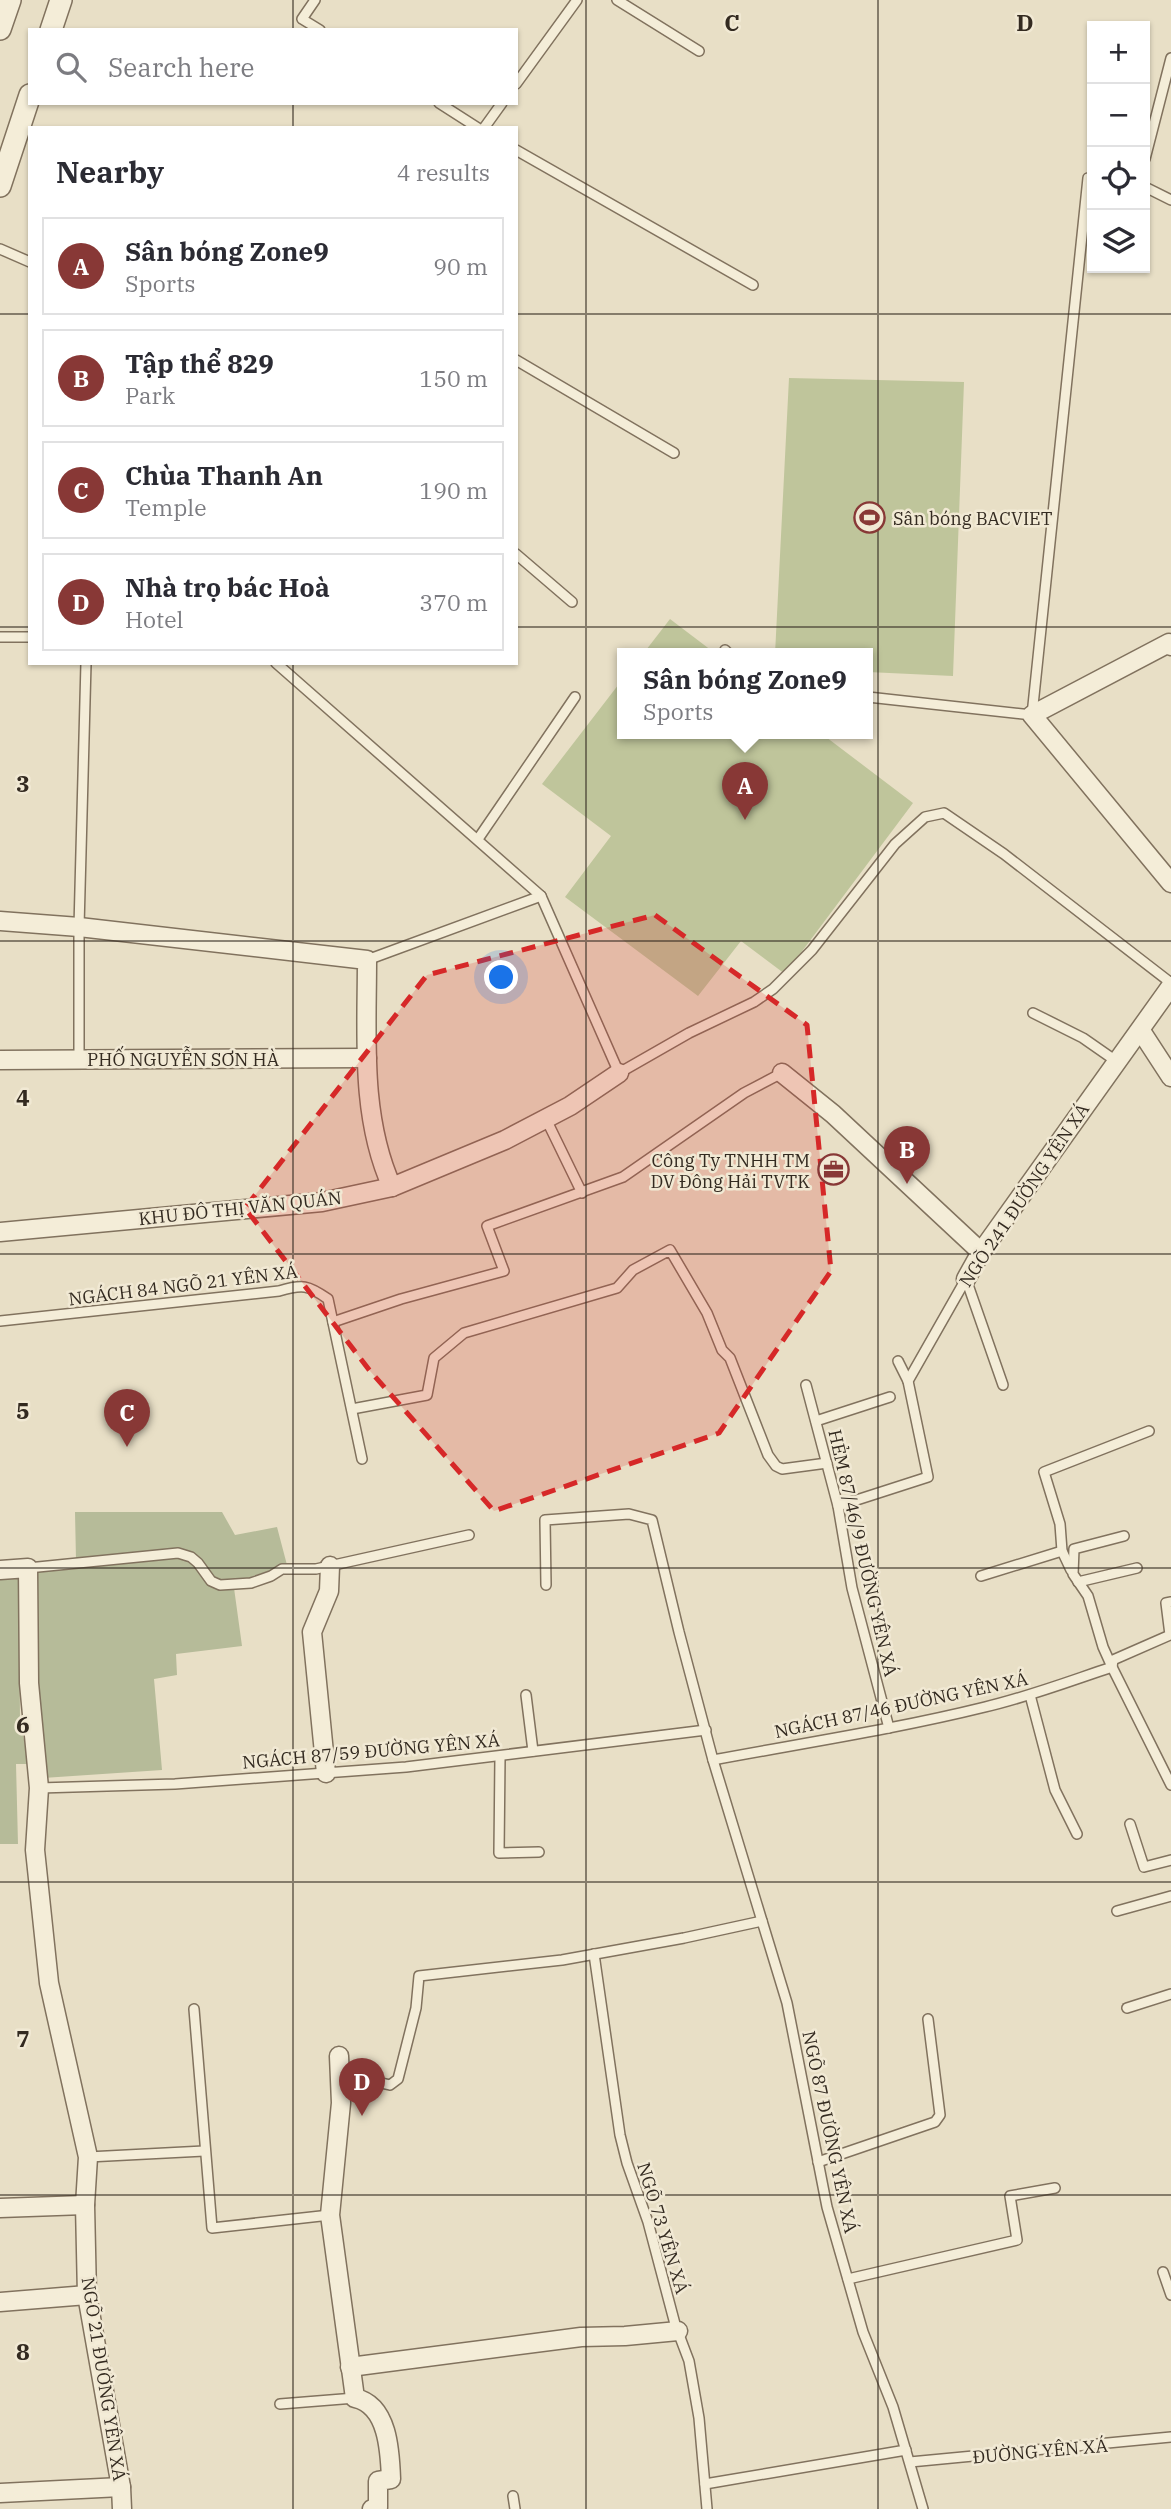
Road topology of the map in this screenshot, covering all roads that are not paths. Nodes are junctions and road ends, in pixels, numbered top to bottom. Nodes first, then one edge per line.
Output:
1 (10, 0) edge
2 (61, 0) edge
3 (315, 0) edge
4 (577, 0) edge
5 (617, 0) edge
6 (52, 28) edge
7 (317, 28) edge
8 (0, 29) edge
9 (699, 51) dead end
10 (1171, 58) edge
11 (518, 81) edge
12 (28, 101) edge
13 (442, 105) edge
14 (501, 105) edge
15 (475, 126) edge
16 (485, 126) edge
17 (1148, 147) edge
18 (518, 151) edge
19 (0, 186) edge
20 (1087, 188) edge
21 (1150, 190) edge
22 (1171, 200) edge
23 (0, 249) edge
24 (28, 261) edge
25 (752, 285) dead end
26 (518, 361) edge
27 (674, 453) dead end
28 (518, 556) edge
29 (572, 602) dead end
30 (0, 637) edge
31 (28, 637) edge
32 (1170, 643) edge
33 (86, 665) edge
34 (277, 665) edge
35 (575, 697) dead end
36 (873, 699) edge
37 (1032, 715) junction
38 (478, 839) junction
39 (1171, 883) edge
40 (541, 896) junction
41 (0, 921) edge
42 (79, 927) junction
43 (367, 960) junction
44 (1171, 984) edge
45 (1033, 1013) dead end
46 (1141, 1031) junction
47 (367, 1058) junction
48 (79, 1059) junction
49 (0, 1060) edge
50 (1116, 1060) junction
51 (619, 1073) junction
52 (782, 1073) joint
53 (1171, 1077) edge
54 (546, 1119) junction
55 (393, 1187) junction
56 (582, 1193) junction
57 (0, 1233) edge
58 (981, 1252) junction
59 (966, 1279) junction
60 (0, 1321) edge
61 (332, 1322) junction
62 (898, 1361) dead end
63 (908, 1381) junction
64 (806, 1385) dead end
65 (1003, 1385) dead end
66 (890, 1396) dead end
67 (352, 1409) junction
68 (816, 1421) junction
69 (1149, 1431) dead end
70 (362, 1459) dead end
71 (827, 1463) junction
72 (838, 1506) junction
73 (469, 1535) dead end
74 (1124, 1536) dead end
75 (1062, 1550) junction
76 (330, 1566) junction
77 (29, 1568) junction
78 (1137, 1568) dead end
79 (0, 1570) edge
80 (981, 1576) dead end
81 (1076, 1578) junction
82 (546, 1585) dead end
83 (1171, 1602) edge
84 (1112, 1667) junction
85 (526, 1695) dead end
86 (1030, 1695) junction
87 (889, 1727) junction
88 (706, 1730) junction
89 (533, 1751) junction
90 (500, 1756) junction
91 (713, 1760) junction
92 (1167, 1768) edge
93 (326, 1773) junction
94 (1171, 1785) edge
95 (38, 1788) junction
96 (1130, 1824) dead end
97 (1077, 1834) dead end
98 (539, 1852) dead end
99 (1171, 1860) edge
100 (1171, 1896) edge
101 (1117, 1911) dead end
102 (762, 1921) junction
103 (594, 1954) junction
104 (1171, 1994) edge
105 (1127, 2008) dead end
106 (194, 2009) dead end
107 (928, 2020) dead end
108 (339, 2056) dead end
109 (341, 2089) junction
110 (204, 2151) junction
111 (88, 2157) junction
112 (818, 2162) junction
113 (1055, 2188) dead end
114 (85, 2205) junction
115 (0, 2208) edge
116 (330, 2215) junction
117 (1163, 2273) dead end
118 (848, 2279) junction
119 (87, 2295) junction
120 (1171, 2295) edge
121 (0, 2302) edge
122 (678, 2331) junction
123 (350, 2367) junction
124 (355, 2398) junction
125 (280, 2404) dead end
126 (1171, 2437) edge
127 (906, 2450) junction
128 (910, 2462) junction
129 (705, 2484) junction
130 (121, 2487) junction
131 (0, 2493) edge
132 (513, 2496) dead end
133 (122, 2509) edge
134 (372, 2509) edge
135 (514, 2509) edge
136 (707, 2509) edge
137 (923, 2509) edge

1 - 8 street
2 - 6 street
3 - 7 lane
4 - 11 lane
5 - 9 lane
10 - 17 lane
12 - 19 street
13 - 15 lane
14 - 16 lane
18 - 25 lane
20 - 37 lane
21 - 22 lane
23 - 24 lane
26 - 27 lane
28 - 29 lane
30 - 31 lane
32 - 37 street
33 - 42 lane
34 - 38 lane
35 - 38 lane
36 - 37 lane
37 - 39 street
38 - 40 lane
40 - 43 lane
40 - 51 lane
41 - 42 street
42 - 43 street
42 - 48 lane
43 - 47 street
44 - 46 street, NGÕ 241 ĐƯỜNG YÊN XÁ
44 - 51 lane
45 - 50 lane
46 - 50 street, NGÕ 241 ĐƯỜNG YÊN XÁ
46 - 53 street
47 - 48 street, PHỐ NGUYỄN SƠN HÀ
47 - 55 street
48 - 49 street, PHỐ NGUYỄN SƠN HÀ
50 - 58 street, NGÕ 241 ĐƯỜNG YÊN XÁ
51 - 54 street, KHU ĐÔ THỊ VĂN QUÁN
52 - 56 lane
52 - 58 street
54 - 55 street, KHU ĐÔ THỊ VĂN QUÁN
54 - 56 lane
55 - 57 street, KHU ĐÔ THỊ VĂN QUÁN
56 - 61 lane
58 - 59 street, NGÕ 241 ĐƯỜNG YÊN XÁ
59 - 63 lane, NGÕ 241 ĐƯỜNG YÊN XÁ
59 - 65 lane
60 - 61 lane, NGÁCH 84 NGÕ 21 YÊN XÁ
61 - 67 lane, NGÁCH 84 NGÕ 21 YÊN XÁ
62 - 63 lane
63 - 72 lane
64 - 68 lane, HẺM 87/46/9 ĐƯỜNG YÊN XÁ
66 - 68 lane
67 - 70 lane, NGÁCH 84 NGÕ 21 YÊN XÁ
67 - 71 lane
68 - 71 lane, HẺM 87/46/9 ĐƯỜNG YÊN XÁ
69 - 75 lane
71 - 72 lane, HẺM 87/46/9 ĐƯỜNG YÊN XÁ
72 - 87 lane, HẺM 87/46/9 ĐƯỜNG YÊN XÁ
73 - 76 lane
74 - 81 lane
75 - 80 lane
75 - 81 lane
76 - 77 lane
76 - 93 street
77 - 79 street
77 - 95 street, NGÕ 21 ĐƯỜNG YÊN XÁ
78 - 81 lane
81 - 84 lane
82 - 88 lane, NGÕ 87 ĐƯỜNG YÊN XÁ
83 - 84 lane, NGÁCH 87/46 ĐƯỜNG YÊN XÁ
84 - 86 lane, NGÁCH 87/46 ĐƯỜNG YÊN XÁ
84 - 92 lane
85 - 89 lane
86 - 87 lane, NGÁCH 87/46 ĐƯỜNG YÊN XÁ
86 - 97 lane
87 - 91 lane, NGÁCH 87/46 ĐƯỜNG YÊN XÁ
88 - 89 lane, NGÁCH 87/59 ĐƯỜNG YÊN XÁ
88 - 91 lane, NGÕ 87 ĐƯỜNG YÊN XÁ
89 - 90 lane, NGÁCH 87/59 ĐƯỜNG YÊN XÁ
90 - 93 lane, NGÁCH 87/59 ĐƯỜNG YÊN XÁ
90 - 98 lane
91 - 102 lane, NGÕ 87 ĐƯỜNG YÊN XÁ
92 - 94 lane
93 - 95 lane, NGÁCH 87/59 ĐƯỜNG YÊN XÁ
95 - 111 street, NGÕ 21 ĐƯỜNG YÊN XÁ
96 - 99 lane
100 - 101 lane
102 - 103 lane
102 - 112 lane, NGÕ 87 ĐƯỜNG YÊN XÁ
103 - 109 lane
103 - 122 lane, NGÕ 73 YÊN XÁ
104 - 105 lane
106 - 110 lane
107 - 112 lane
108 - 109 street
109 - 116 street
110 - 111 lane
110 - 116 lane
111 - 114 street, NGÕ 21 ĐƯỜNG YÊN XÁ
112 - 118 lane, NGÕ 87 ĐƯỜNG YÊN XÁ
113 - 118 lane
114 - 115 street
114 - 119 street, NGÕ 21 ĐƯỜNG YÊN XÁ
116 - 123 street
117 - 120 lane
118 - 127 lane, NGÕ 87 ĐƯỜNG YÊN XÁ
119 - 121 street
119 - 130 street, NGÕ 21 ĐƯỜNG YÊN XÁ
122 - 123 street
122 - 129 lane, NGÕ 73 YÊN XÁ
123 - 124 street
124 - 125 lane
124 - 134 street
126 - 128 lane, ĐƯỜNG YÊN XÁ
127 - 128 lane, NGÕ 87 ĐƯỜNG YÊN XÁ
127 - 129 lane
128 - 137 lane, NGÕ 87 ĐƯỜNG YÊN XÁ
129 - 136 lane, NGÕ 73 YÊN XÁ
130 - 131 street
130 - 133 street, NGÕ 21 ĐƯỜNG YÊN XÁ
132 - 135 lane

